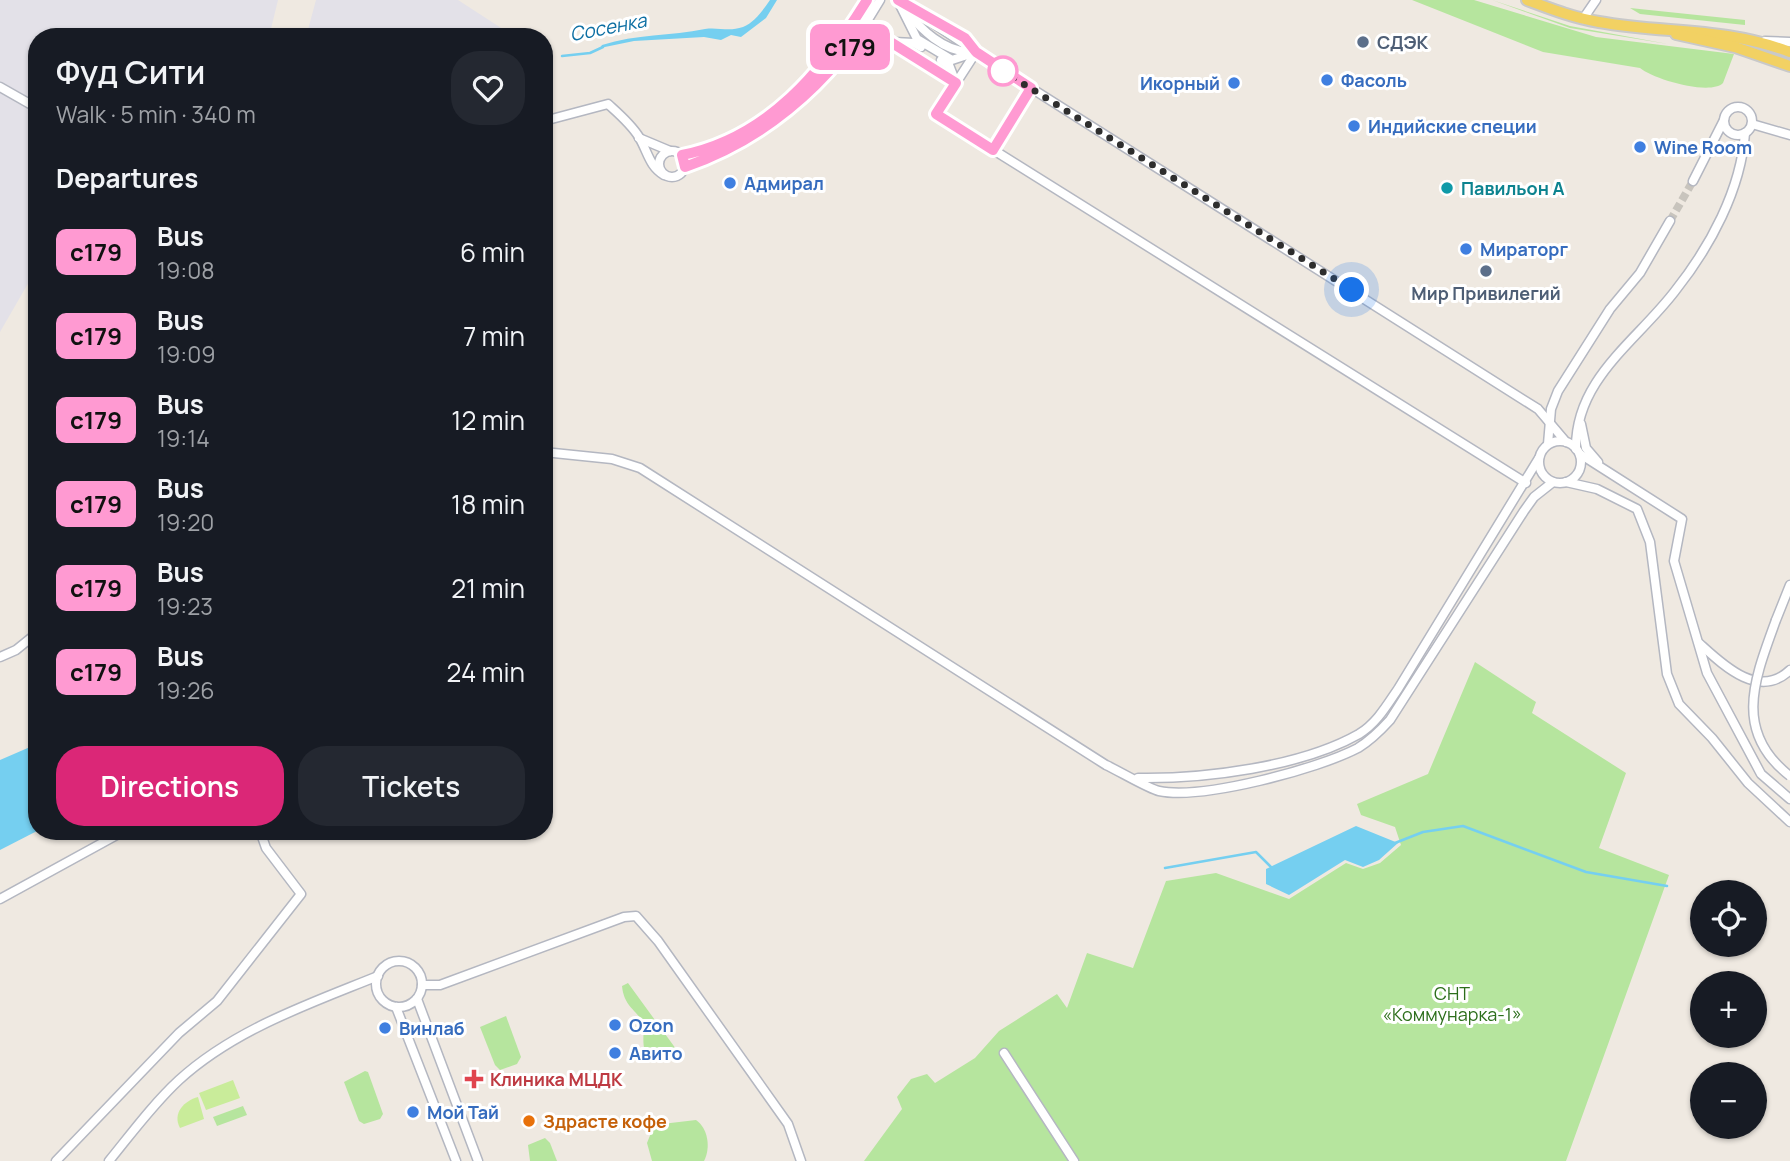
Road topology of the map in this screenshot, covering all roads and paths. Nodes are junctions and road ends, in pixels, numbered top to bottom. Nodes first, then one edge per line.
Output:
1 (867, 0) edge
2 (880, 0) edge
3 (898, 0) edge
4 (1527, 0) edge
5 (1596, 0) edge
6 (1583, 19) junction
7 (865, 26) junction
8 (1646, 28) junction
9 (890, 41) junction
10 (1759, 41) junction
11 (1790, 42) edge
12 (976, 52) junction
13 (1790, 52) edge
14 (1790, 66) edge
15 (956, 83) junction
16 (0, 87) edge
17 (1031, 88) junction
18 (28, 103) edge
19 (553, 119) edge
20 (1724, 120) junction
21 (1752, 124) junction
22 (1745, 133) junction
23 (1789, 135) edge
24 (639, 138) junction
25 (993, 150) junction
26 (670, 151) junction
27 (682, 155) junction
28 (685, 167) junction
29 (664, 175) junction
30 (1693, 181) tunnel mouth
31 (1670, 221) tunnel mouth
32 (1582, 405) junction
33 (1550, 421) junction
34 (1566, 442) junction
35 (1548, 444) junction
36 (1578, 451) junction
37 (553, 453) edge
38 (1539, 458) junction
39 (1608, 471) junction
40 (1553, 482) junction
41 (1566, 482) junction
42 (1526, 483) junction
43 (1790, 585) edge
44 (28, 640) edge
45 (1698, 642) junction
46 (0, 657) edge
47 (1790, 670) edge
48 (1790, 776) edge
49 (1135, 778) junction
50 (1790, 799) edge
51 (1790, 822) edge
52 (108, 840) edge
53 (263, 840) edge
54 (0, 900) edge
55 (378, 976) junction
56 (422, 985) junction
57 (417, 999) junction
58 (396, 1007) junction
59 (1004, 1053) dead end
60 (56, 1161) edge
61 (108, 1161) edge
62 (456, 1161) edge
63 (478, 1161) edge
64 (801, 1161) edge
65 (1074, 1161) edge

1 - 27 street
2 - 7 street
3 - 12 street
3 - 12 street
4 - 6 main road
5 - 6 street
6 - 8 main road
7 - 9 street
7 - 28 street
8 - 10 main road
8 - 14 main road
9 - 15 street
9 - 15 street
10 - 11 street
10 - 13 main road
12 - 15 street
12 - 17 street
15 - 25 street
16 - 18 street
17 - 25 street
17 - 33 street
19 - 24 street
20 - 21 street
20 - 22 street
20 - 30 street
21 - 22 street
21 - 23 street
22 - 32 street
24 - 26 street
24 - 29 street
25 - 42 street
26 - 27 street
26 - 29 street
27 - 28 street
28 - 29 street
31 - 33 street
32 - 36 street
32 - 39 street
33 - 34 street
33 - 35 street
34 - 35 street
34 - 36 street
35 - 38 street
36 - 39 street
36 - 41 street
37 - 49 street
38 - 40 street
38 - 42 street
39 - 45 street
40 - 41 street
40 - 49 street
41 - 51 street
42 - 49 street
43 - 48 street, bridge
44 - 46 street
45 - 47 street
45 - 50 street
52 - 54 street
53 - 60 street
55 - 56 street
55 - 58 street
55 - 61 street
56 - 57 street
56 - 64 street
57 - 58 street
57 - 63 street
58 - 62 street
59 - 65 street

